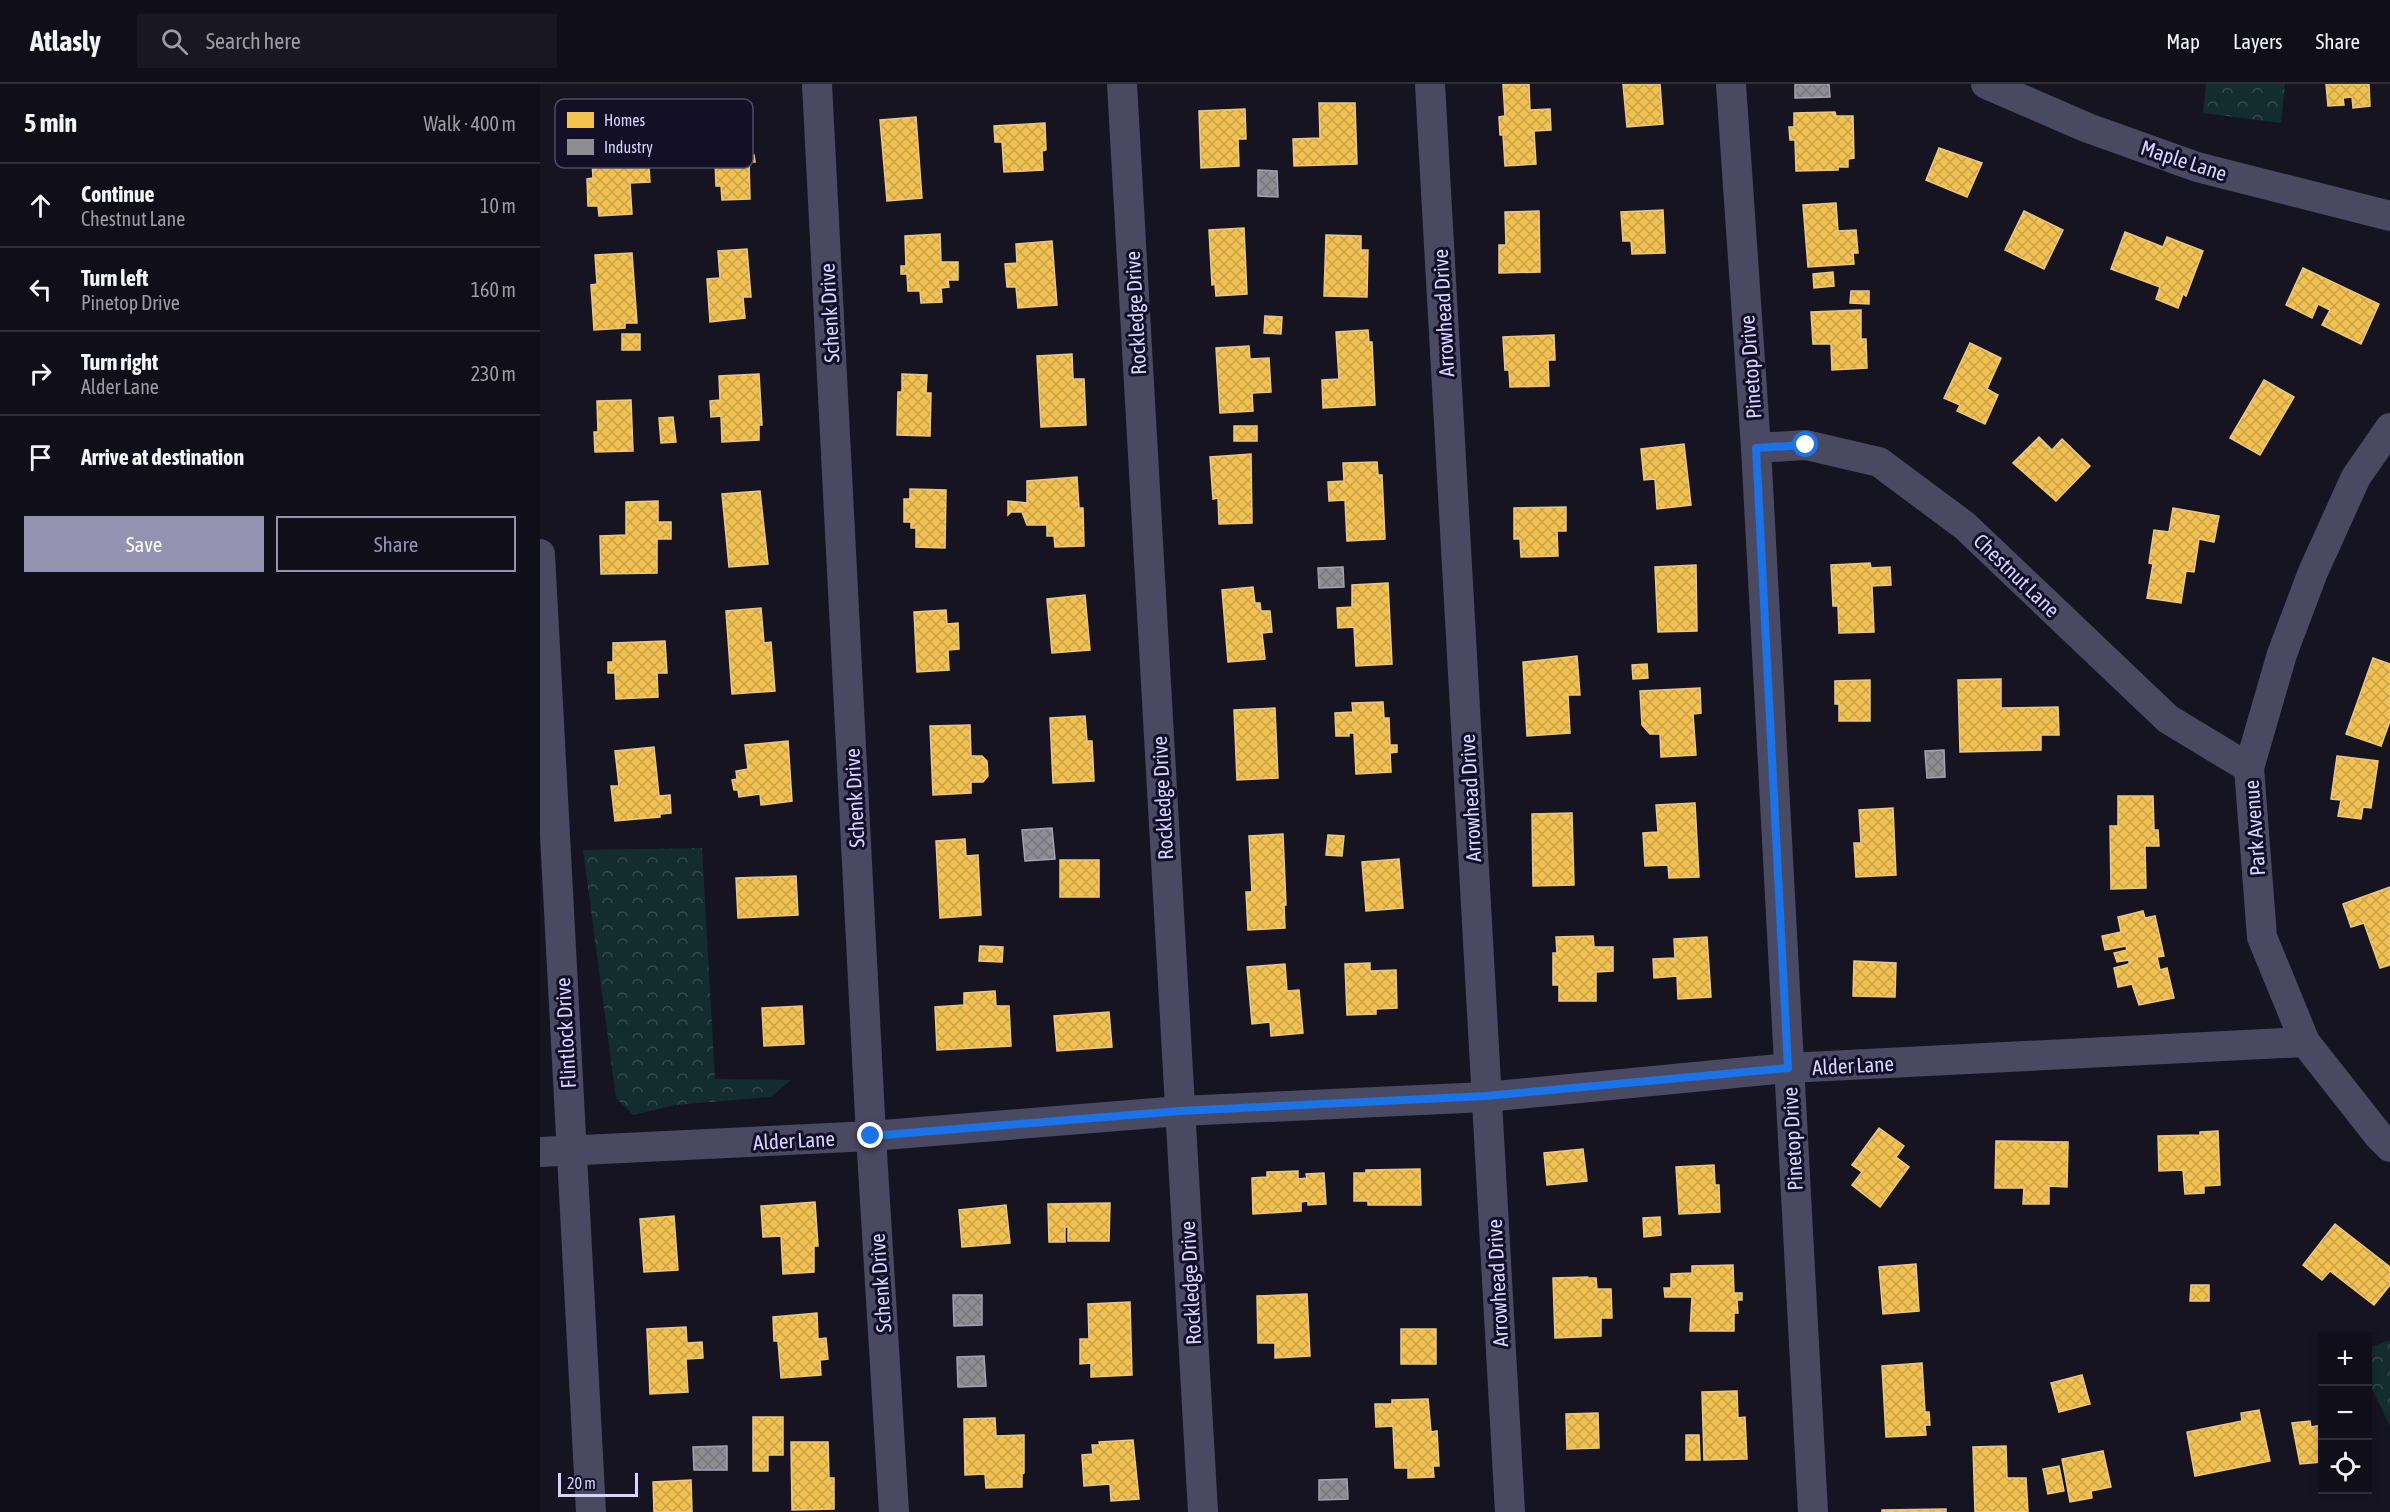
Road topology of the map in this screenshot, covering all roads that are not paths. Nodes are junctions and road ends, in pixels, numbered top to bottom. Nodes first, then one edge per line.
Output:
1 (817, 84) edge
2 (1122, 84) edge
3 (1430, 84) edge
4 (1731, 84) edge
5 (1986, 84) edge
6 (2390, 216) edge
7 (2390, 428) edge
8 (1756, 448) junction
9 (540, 554) edge
10 (2249, 768) junction
11 (2305, 1042) junction
12 (1788, 1068) junction
13 (1486, 1096) junction
14 (1180, 1111) junction
15 (871, 1136) junction
16 (2390, 1147) edge
17 (571, 1151) junction
18 (540, 1152) edge
19 (591, 1512) edge
20 (894, 1512) edge
21 (1203, 1512) edge
22 (1510, 1512) edge
23 (1813, 1512) edge

1 - 15 street, Schenk Drive
2 - 14 street, Rockledge Drive
3 - 13 street, Arrowhead Drive
4 - 8 street, Pinetop Drive
5 - 6 street, Maple Lane
7 - 10 street, Park Avenue
8 - 10 street, Chestnut Lane
8 - 12 street, Pinetop Drive
9 - 17 street, Flintlock Drive
10 - 11 street, Park Avenue
11 - 12 street, Alder Lane
11 - 16 street, Park Avenue
12 - 13 street, Alder Lane
12 - 23 street, Pinetop Drive
13 - 14 street, Alder Lane
13 - 22 street, Arrowhead Drive
14 - 15 street, Alder Lane
14 - 21 street, Rockledge Drive
15 - 17 street, Alder Lane
15 - 20 street, Schenk Drive
17 - 18 street, Alder Lane
17 - 19 street, Flintlock Drive

